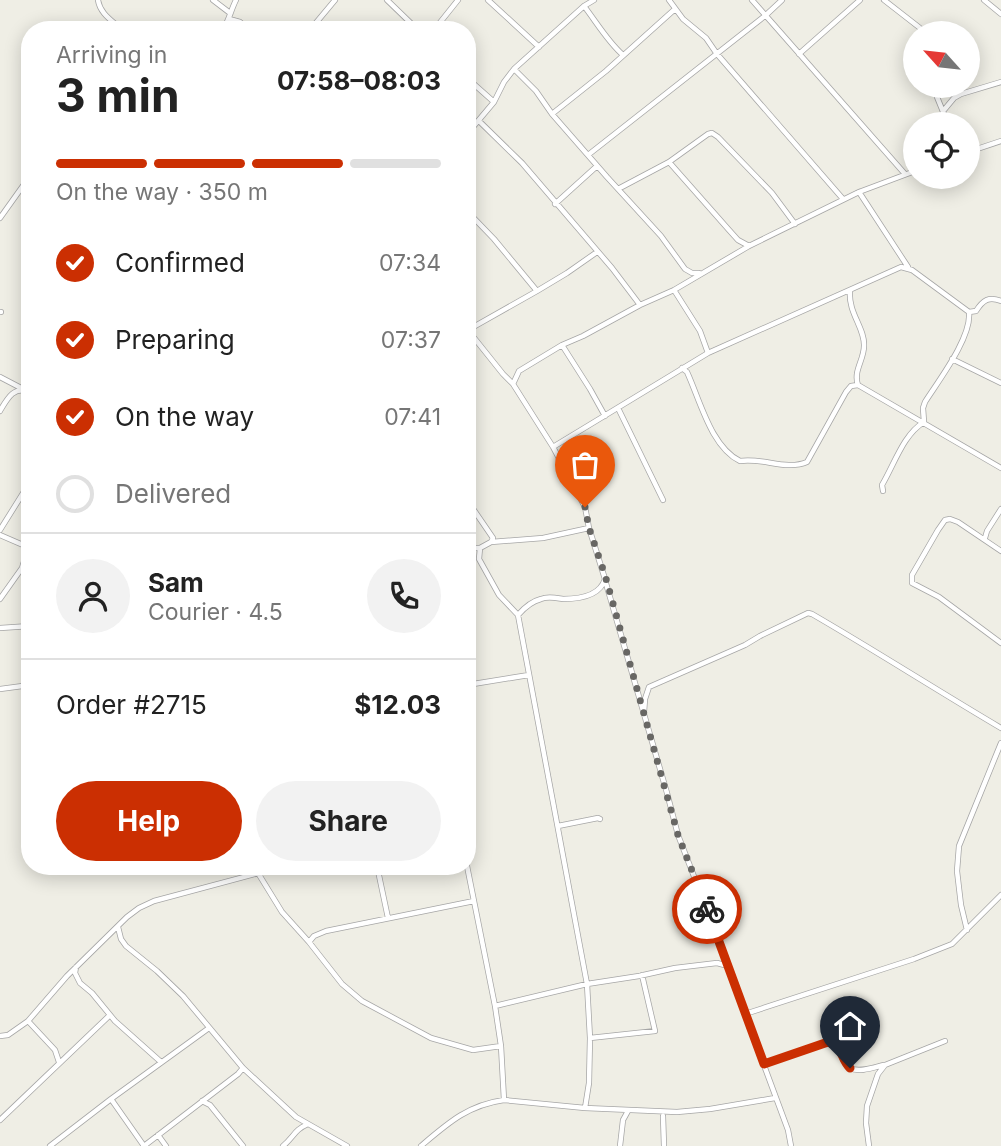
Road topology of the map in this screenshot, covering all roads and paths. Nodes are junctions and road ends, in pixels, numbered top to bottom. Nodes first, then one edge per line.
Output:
1 (98, 0) edge
2 (212, 0) edge
3 (236, 0) edge
4 (335, 0) edge
5 (387, 0) edge
6 (458, 0) edge
7 (488, 0) edge
8 (669, 0) edge
9 (752, 0) edge
10 (782, 0) edge
11 (860, 0) edge
12 (884, 0) edge
13 (984, 0) edge
14 (592, 1) edge
15 (584, 6) junction
16 (675, 9) junction
17 (1001, 13) edge
18 (766, 15) junction
19 (230, 16) junction
20 (112, 21) edge
21 (228, 21) edge
22 (238, 21) edge
23 (319, 21) edge
24 (409, 21) edge
25 (441, 21) edge
26 (912, 21) edge
27 (539, 47) junction
28 (717, 54) junction
29 (799, 54) junction
30 (623, 55) junction
31 (514, 69) junction
32 (1001, 82) edge
33 (476, 86) edge
34 (938, 98) edge
35 (494, 102) junction
36 (944, 110) joint
37 (552, 114) junction
38 (479, 121) junction
39 (476, 124) edge
40 (1001, 141) edge
41 (980, 148) edge
42 (588, 155) junction
43 (669, 162) junction
44 (597, 166) junction
45 (903, 172) edge
46 (903, 175) edge
47 (21, 188) edge
48 (618, 189) junction
49 (859, 191) junction
50 (843, 200) junction
51 (0, 204) edge
52 (555, 204) junction
53 (6, 209) junction
54 (0, 218) edge
55 (476, 221) edge
56 (795, 224) junction
57 (749, 246) junction
58 (597, 251) junction
59 (902, 259) junction
60 (908, 268) junction
61 (898, 269) junction
62 (701, 274) junction
63 (674, 290) junction
64 (537, 291) junction
65 (850, 291) junction
66 (837, 297) junction
67 (1001, 301) edge
68 (850, 303) junction
69 (640, 305) junction
70 (969, 312) junction
71 (476, 325) edge
72 (476, 341) edge
73 (562, 345) junction
74 (708, 353) junction
75 (952, 359) junction
76 (682, 368) junction
77 (519, 371) junction
78 (501, 372) junction
79 (0, 377) edge
80 (13, 383) junction
81 (1001, 383) edge
82 (513, 384) junction
83 (858, 385) junction
84 (21, 387) edge
85 (21, 391) edge
86 (13, 392) junction
87 (618, 408) junction
88 (0, 411) edge
89 (605, 416) junction
90 (924, 422) junction
91 (553, 447) junction
92 (1001, 468) edge
93 (883, 491) dead end
94 (21, 497) edge
95 (663, 500) dead end
96 (1001, 509) edge
97 (476, 513) edge
98 (589, 528) junction
99 (0, 532) edge
100 (985, 538) junction
101 (491, 542) junction
102 (21, 544) edge
103 (476, 548) edge
104 (480, 548) junction
105 (1001, 551) edge
106 (21, 569) edge
107 (605, 579) junction
108 (0, 599) edge
109 (518, 615) junction
110 (21, 626) edge
111 (0, 628) edge
112 (1001, 643) edge
113 (529, 675) junction
114 (476, 684) edge
115 (21, 686) edge
116 (0, 689) edge
117 (643, 715) junction
118 (1001, 729) edge
119 (1001, 743) edge
120 (600, 819) dead end
121 (558, 826) junction
122 (251, 875) edge
123 (259, 875) edge
124 (379, 875) edge
125 (469, 875) edge
126 (1001, 895) edge
127 (474, 901) junction
128 (388, 918) junction
129 (118, 926) junction
130 (967, 930) junction
131 (310, 942) junction
132 (76, 967) junction
133 (728, 967) junction
134 (642, 975) junction
135 (587, 984) junction
136 (495, 1006) junction
137 (745, 1014) junction
138 (110, 1015) junction
139 (28, 1021) junction
140 (209, 1028) junction
141 (0, 1036) edge
142 (590, 1038) junction
143 (944, 1041) dead end
144 (500, 1046) junction
145 (59, 1062) junction
146 (161, 1062) junction
147 (764, 1064) junction
148 (885, 1065) junction
149 (243, 1068) junction
150 (775, 1098) junction
151 (111, 1099) junction
152 (202, 1100) junction
153 (504, 1100) junction
154 (585, 1108) junction
155 (616, 1110) junction
156 (628, 1111) junction
157 (663, 1116) dead end
158 (296, 1117) junction
159 (623, 1120) junction
160 (0, 1121) edge
161 (308, 1124) junction
162 (299, 1128) junction
163 (158, 1135) junction
164 (50, 1146) edge
165 (144, 1146) edge
166 (166, 1146) edge
167 (243, 1146) edge
168 (283, 1146) edge
169 (347, 1146) edge
170 (421, 1146) edge
171 (620, 1146) edge
172 (664, 1146) edge
173 (791, 1146) edge
174 (869, 1146) edge

1 - 20 street
2 - 19 street
3 - 19 street
4 - 23 street
5 - 24 street
6 - 25 street
7 - 27 street
8 - 16 street
9 - 18 street
10 - 18 street
11 - 29 street
12 - 26 street
13 - 17 street
14 - 15 street
15 - 27 street
15 - 30 street
16 - 28 street
16 - 30 street
18 - 28 street
18 - 29 street
19 - 21 street
19 - 22 street
27 - 31 street
28 - 42 street
28 - 50 street
29 - 45 street
30 - 37 street
31 - 35 street
31 - 37 street
32 - 36 street
33 - 35 street
34 - 36 street
35 - 38 street
37 - 42 street
38 - 39 street
38 - 52 street
40 - 41 street
42 - 44 street
43 - 48 street
43 - 56 street
43 - 57 street
44 - 48 street
44 - 52 street
46 - 49 street
47 - 53 street
48 - 62 street
49 - 50 street
49 - 59 street
50 - 56 street
51 - 53 street
52 - 58 street
53 - 54 street
55 - 64 street
56 - 57 street
57 - 62 street
58 - 64 street
58 - 69 street
59 - 60 street
59 - 61 street
60 - 61 street
60 - 70 street
61 - 65 street
62 - 63 street
63 - 69 street
63 - 74 street
64 - 71 street
65 - 66 street
65 - 68 street
66 - 68 street
66 - 74 street
67 - 70 street
68 - 83 street
69 - 73 street
70 - 75 street
72 - 78 street
73 - 77 street
73 - 89 street
74 - 76 street
75 - 81 street
75 - 90 street
76 - 83 street
76 - 87 street
77 - 78 street
77 - 82 street
78 - 82 street
79 - 80 street
80 - 84 street
80 - 86 street
82 - 91 street
83 - 90 street
85 - 86 street
86 - 88 street
87 - 89 street
87 - 95 street
89 - 91 street
90 - 92 street
90 - 93 street
91 - 98 street
94 - 99 street
96 - 100 street
97 - 101 street
98 - 101 street
98 - 107 street
99 - 102 street
100 - 105 street
100 - 112 street
101 - 104 street
103 - 104 street
104 - 109 street
106 - 108 street
107 - 109 street
107 - 117 street
109 - 113 street
110 - 111 street
113 - 114 street
113 - 121 street
115 - 116 street
117 - 118 street
117 - 133 street
119 - 130 street
120 - 121 street
121 - 135 street
122 - 129 street
123 - 131 street
124 - 128 street
125 - 127 street
126 - 130 street
127 - 128 street
127 - 136 street
128 - 131 street
129 - 132 street
129 - 140 street
130 - 137 street
131 - 144 street
132 - 138 street
132 - 139 street
133 - 134 street
133 - 137 street
134 - 135 street
134 - 142 street
135 - 136 street
135 - 142 street
136 - 144 street
137 - 147 street
138 - 145 street
138 - 146 street
139 - 141 street
139 - 145 street
140 - 146 street
140 - 149 street
142 - 154 street
143 - 148 street
144 - 153 street
145 - 160 street
146 - 151 street
147 - 148 street
147 - 150 street
148 - 174 street
149 - 152 street
149 - 158 street
150 - 156 street
150 - 173 street
151 - 164 street
151 - 165 street
152 - 163 street
152 - 167 street
153 - 154 street
153 - 170 street
154 - 155 street
155 - 156 street
155 - 159 street
156 - 159 street
157 - 172 street
158 - 161 street
158 - 162 street
159 - 171 street
161 - 162 street
161 - 169 street
162 - 168 street
163 - 165 street
163 - 166 street

